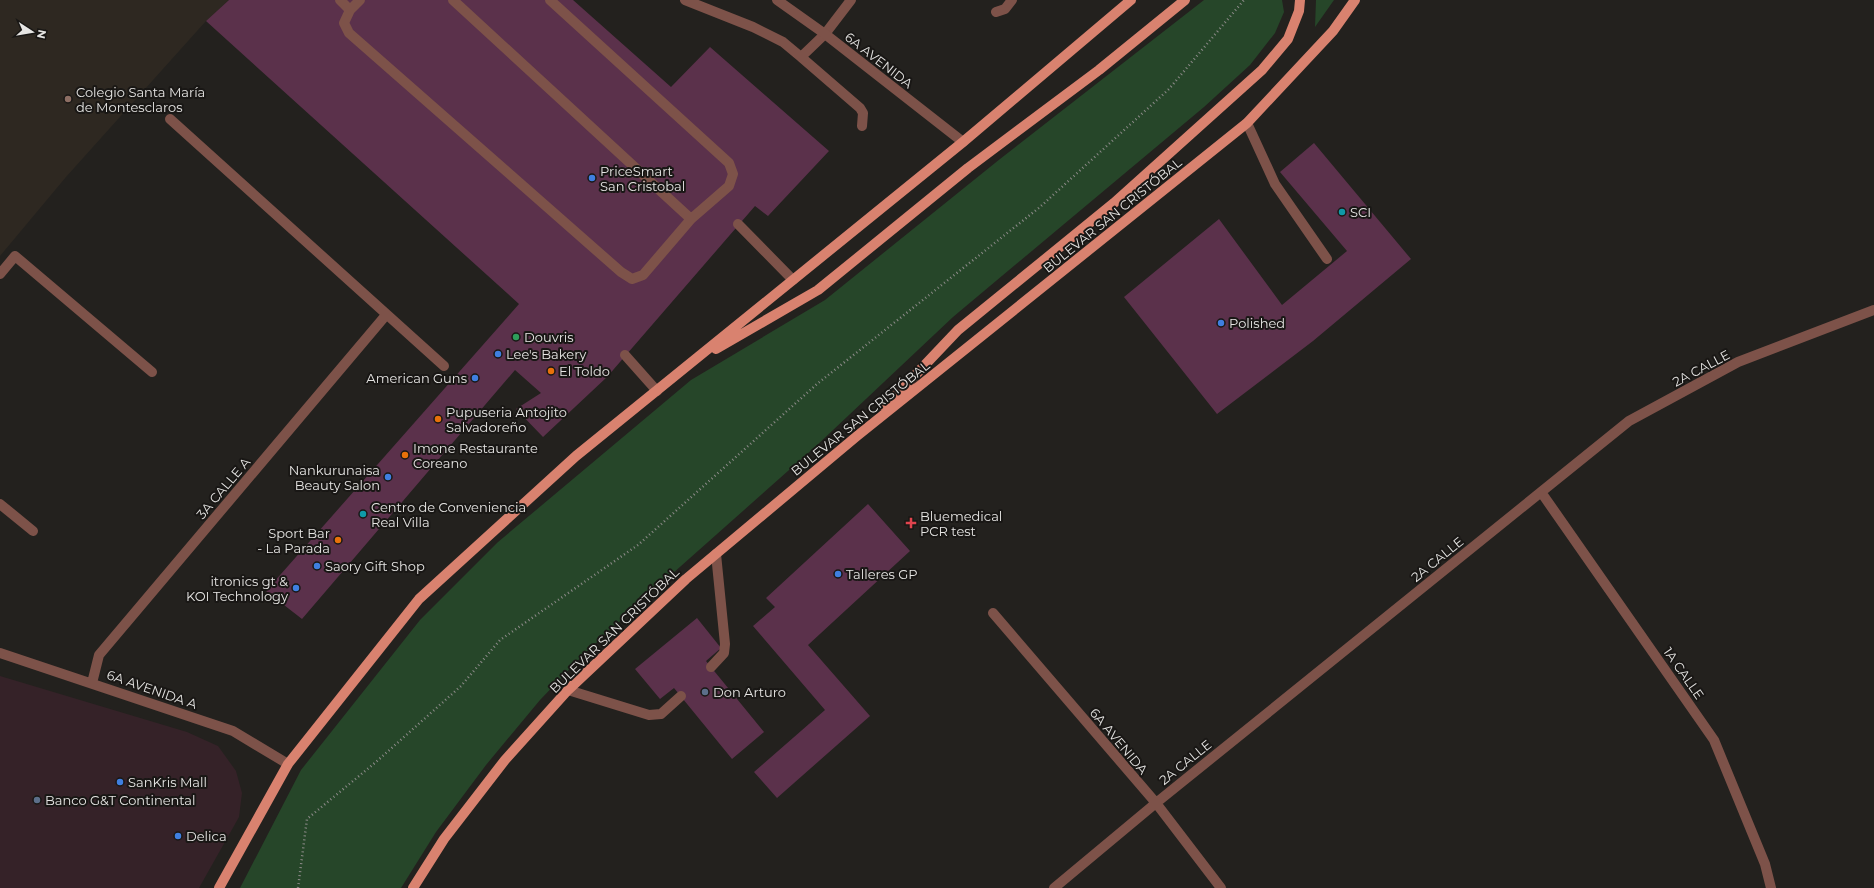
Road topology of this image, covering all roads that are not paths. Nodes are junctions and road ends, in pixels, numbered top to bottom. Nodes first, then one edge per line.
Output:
1 (340, 0) edge
2 (360, 0) edge
3 (453, 0) edge
4 (550, 0) edge
5 (685, 0) edge
6 (777, 0) edge
7 (851, 0) edge
8 (1012, 0) edge
9 (1131, 0) edge
10 (1185, 0) edge
11 (1300, 0) edge
12 (1355, 0) edge
13 (350, 10) junction
14 (996, 12) dead end
15 (825, 34) junction
16 (801, 56) junction
17 (170, 119) dead end
18 (1247, 123) junction
19 (862, 126) dead end
20 (963, 142) junction
21 (691, 219) junction
22 (738, 224) dead end
23 (1327, 260) dead end
24 (0, 274) edge
25 (793, 280) junction
26 (1874, 310) edge
27 (386, 315) junction
28 (625, 355) dead end
29 (689, 364) junction
30 (444, 366) dead end
31 (152, 372) dead end
32 (657, 391) junction
33 (857, 436) junction
34 (1541, 492) junction
35 (0, 504) edge
36 (33, 531) dead end
37 (716, 554) junction
38 (993, 613) dead end
39 (0, 653) edge
40 (712, 667) dead end
41 (92, 683) junction
42 (568, 690) junction
43 (681, 696) dead end
44 (288, 764) junction
45 (1156, 803) junction
46 (219, 888) edge
47 (413, 888) edge
48 (1054, 888) edge
49 (1221, 888) edge
50 (1771, 888) edge

1 - 13 street
2 - 13 street
3 - 21 street
4 - 21 street
5 - 16 street
6 - 15 street, 6A AVENIDA
7 - 15 street
8 - 14 street
9 - 20 main road
10 - 29 main road
11 - 33 main road
12 - 18 main road, BULEVAR SAN CRISTÓBAL
13 - 21 street
15 - 16 street
15 - 20 street, 6A AVENIDA
16 - 19 street
17 - 27 street
18 - 23 street
18 - 33 main road, BULEVAR SAN CRISTÓBAL
20 - 25 main road
22 - 25 street
24 - 31 street
25 - 29 main road
26 - 34 street, 2A CALLE
27 - 30 street
27 - 41 street, 3A CALLE A
28 - 32 street
29 - 32 main road
32 - 44 main road
33 - 37 main road, BULEVAR SAN CRISTÓBAL
34 - 45 street, 2A CALLE
34 - 50 street, 1A CALLE
35 - 36 street
37 - 40 street
37 - 42 main road, BULEVAR SAN CRISTÓBAL
38 - 45 street, 6A AVENIDA
39 - 41 street, 6A AVENIDA A
41 - 44 street, 6A AVENIDA A
42 - 43 street
42 - 47 main road, BULEVAR SAN CRISTÓBAL
44 - 46 main road
45 - 48 street, 2A CALLE
45 - 49 street, 6A AVENIDA

